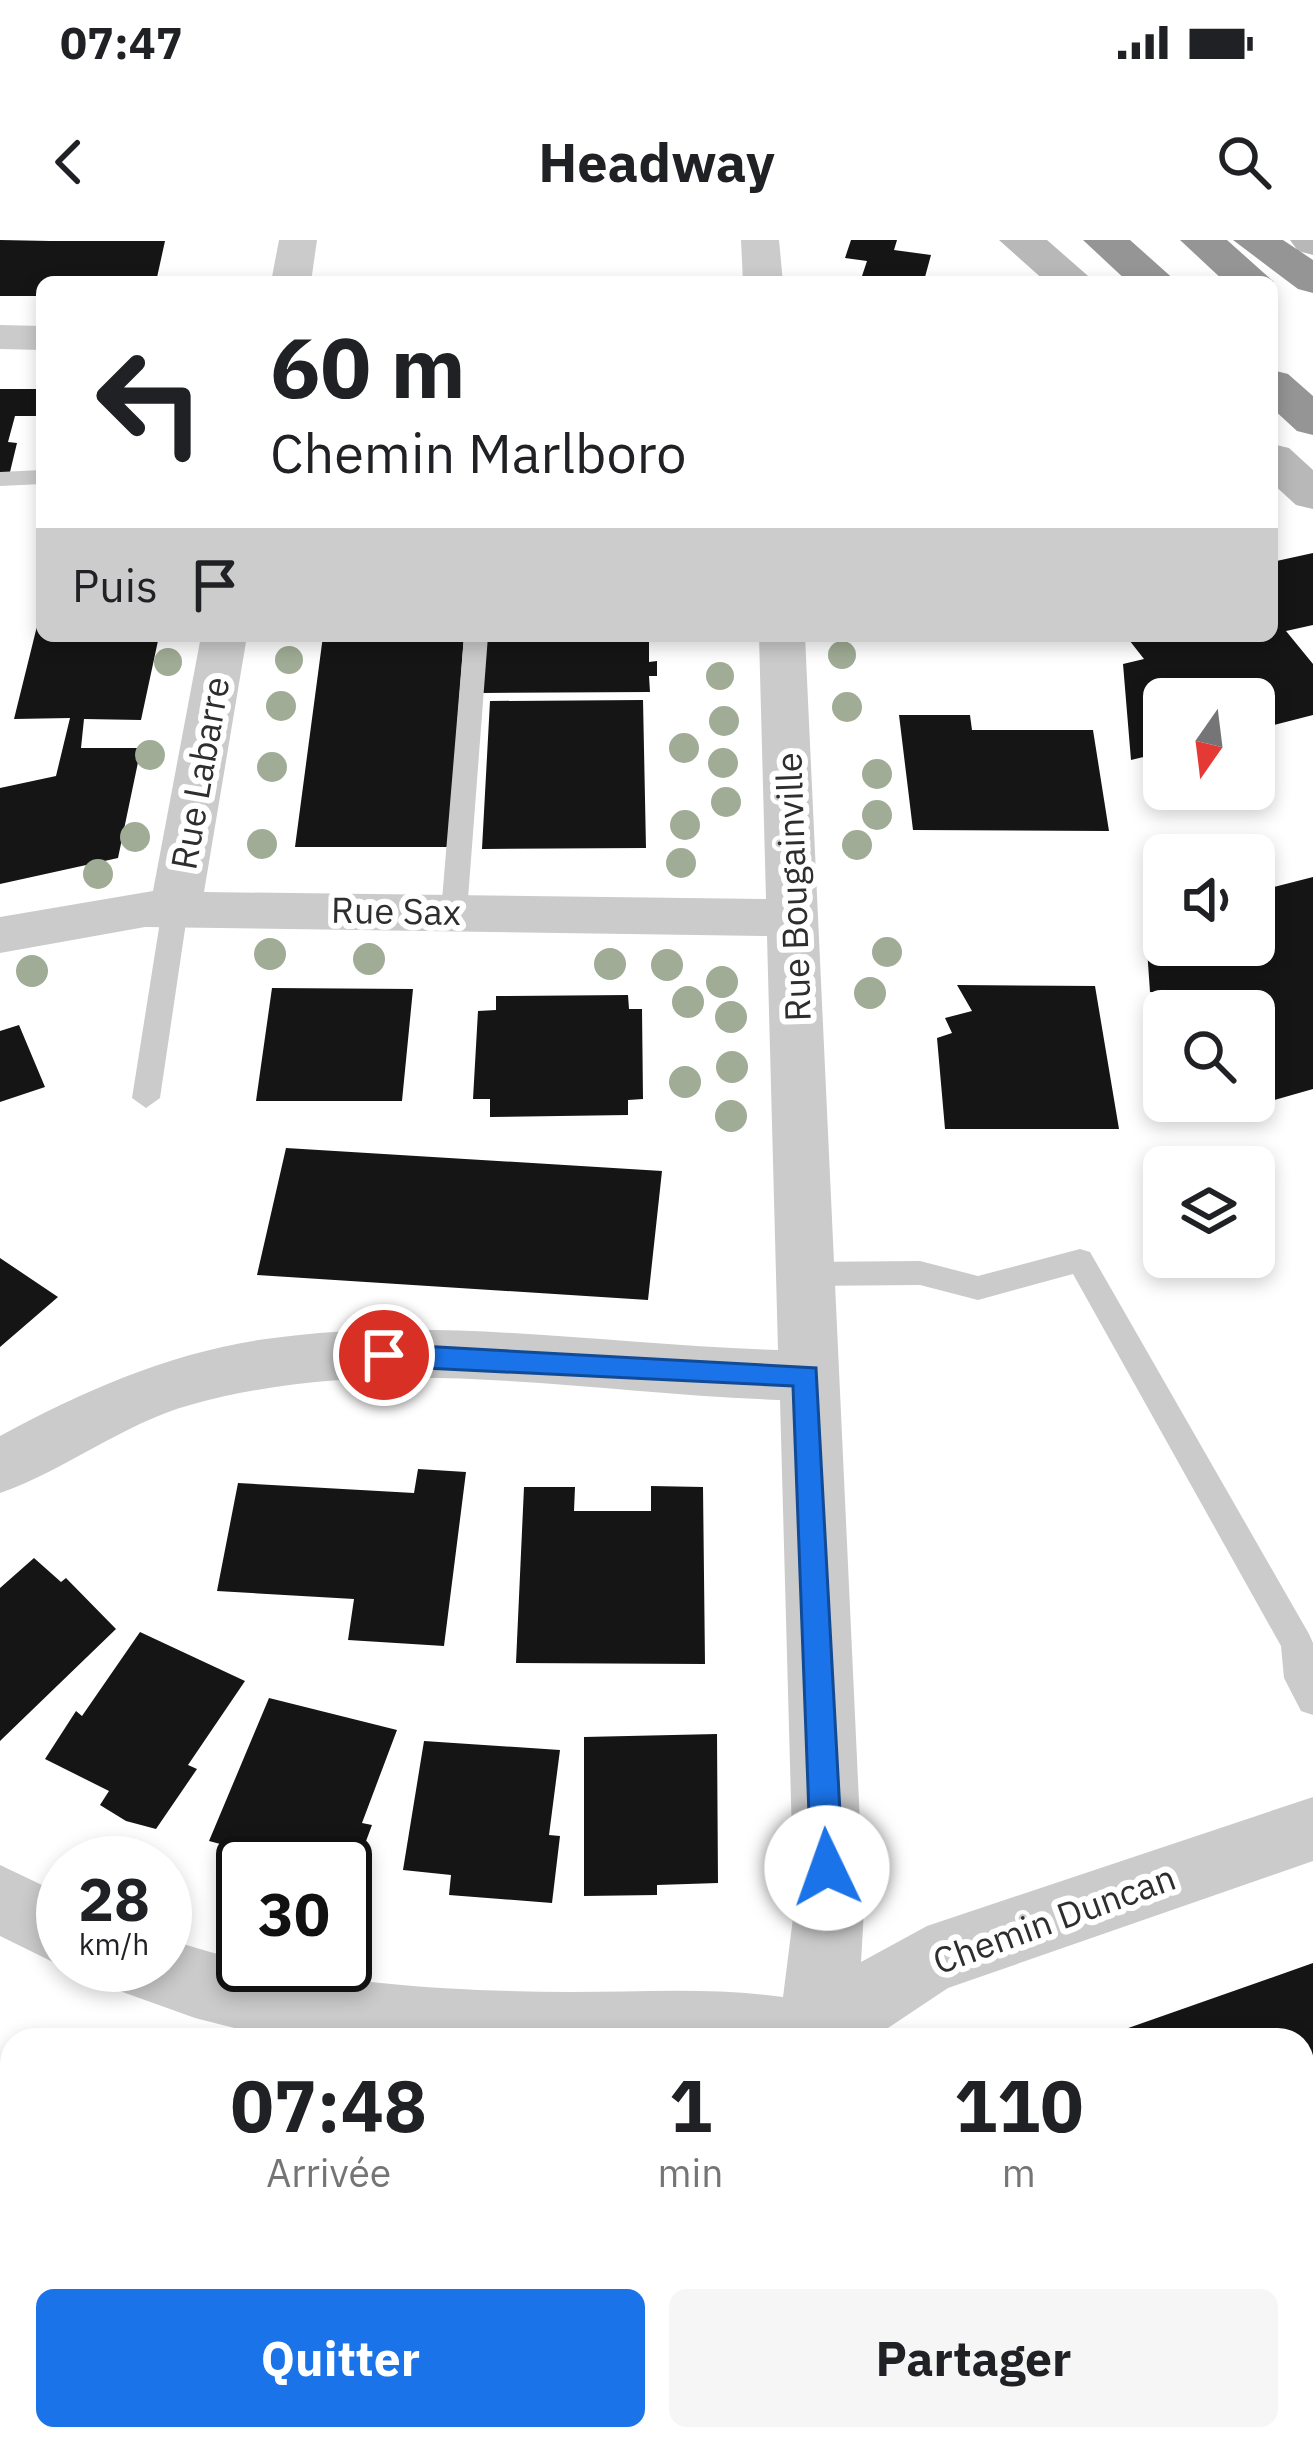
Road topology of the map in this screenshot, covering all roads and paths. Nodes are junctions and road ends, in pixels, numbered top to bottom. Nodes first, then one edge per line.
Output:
1 (298, 240) edge
2 (760, 240) edge
3 (1020, 240) edge
4 (1104, 240) edge
5 (1201, 240) edge
6 (1254, 240) edge
7 (292, 276) edge
8 (763, 276) edge
9 (1065, 276) edge
10 (1148, 276) edge
11 (1245, 276) edge
12 (1295, 300) edge
13 (0, 337) edge
14 (36, 338) edge
15 (1278, 389) edge
16 (1313, 421) edge
17 (1278, 463) edge
18 (36, 477) edge
19 (0, 479) edge
20 (1313, 495) edge
21 (223, 642) edge
22 (476, 642) edge
23 (782, 642) edge
24 (175, 909) junction
25 (454, 912) junction
26 (795, 918) junction
27 (0, 934) edge
28 (146, 1098) dead end
29 (804, 1274) junction
30 (806, 1376) junction
31 (0, 1467) edge
32 (1305, 1650) edge
33 (1313, 1700) edge
34 (1313, 1829) edge
35 (0, 1899) edge
36 (36, 1919) edge
37 (192, 1980) edge
38 (745, 2028) edge
39 (813, 2028) edge
40 (827, 2028) edge

1 - 7 street
2 - 8 street
3 - 9 main road
4 - 10 highway
5 - 11 highway
6 - 12 highway
13 - 14 street
15 - 16 highway
17 - 20 main road
18 - 19 lane
21 - 24 street, Rue Labarre
22 - 25 lane
23 - 26 street, Rue Bougainville
24 - 25 street, Rue Sax
24 - 27 street, Rue Sax
24 - 28 lane
25 - 26 street, Rue Sax
26 - 29 street, Rue Bougainville
29 - 30 street, Rue Bougainville
29 - 32 lane
30 - 31 street
30 - 39 street, Rue Bougainville
32 - 33 lane
34 - 40 street, Chemin Duncan
35 - 36 street
37 - 38 street

